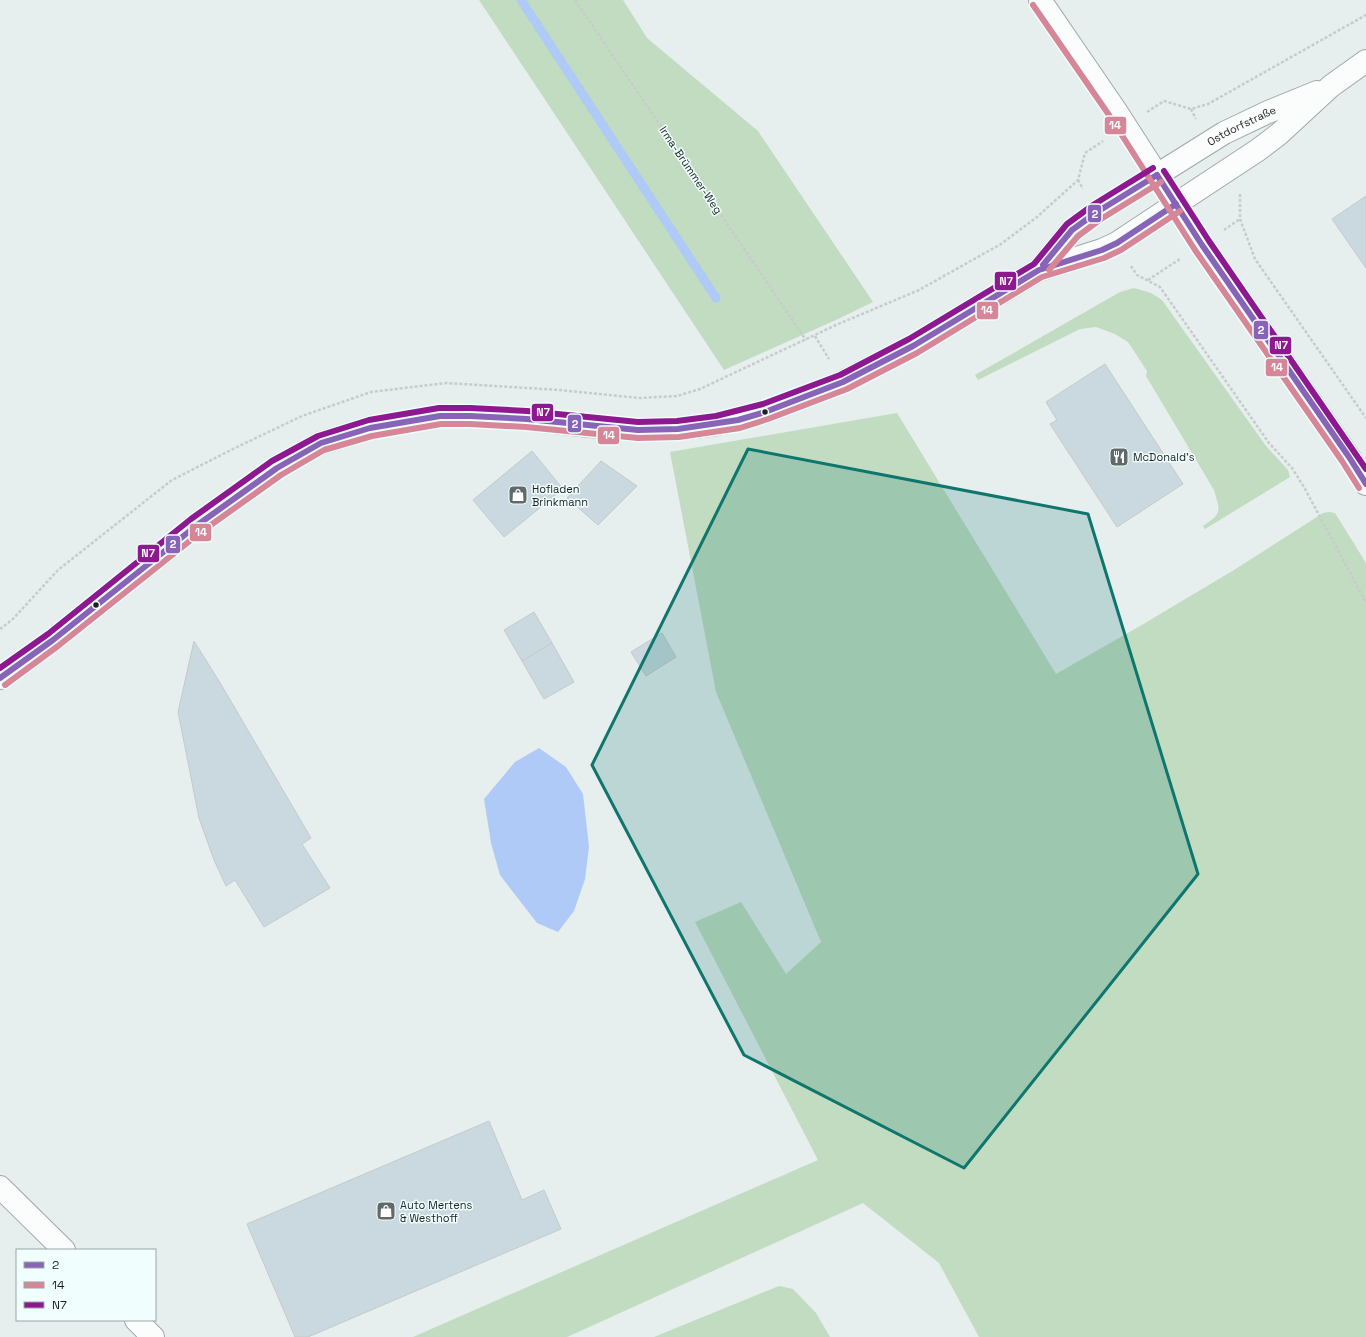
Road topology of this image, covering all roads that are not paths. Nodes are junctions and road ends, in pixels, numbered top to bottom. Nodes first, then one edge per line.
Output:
1 (1040, 0) edge
2 (1366, 61) edge
3 (1332, 86) junction
4 (1157, 176) junction
5 (1176, 204) junction
6 (1039, 270) junction
7 (1366, 484) edge
8 (0, 678) edge
9 (0, 1187) edge
10 (63, 1249) edge
11 (137, 1321) edge
12 (153, 1337) edge

1 - 4 main road
2 - 3 main road, Ostdorfstraße
3 - 4 main road, Ostdorfstraße
3 - 5 main road, Ostdorfstraße
4 - 5 main road
4 - 6 main road, Ostdorfstraße
5 - 6 main road, Ostdorfstraße
5 - 7 main road
6 - 8 main road
9 - 10 main road
11 - 12 main road

